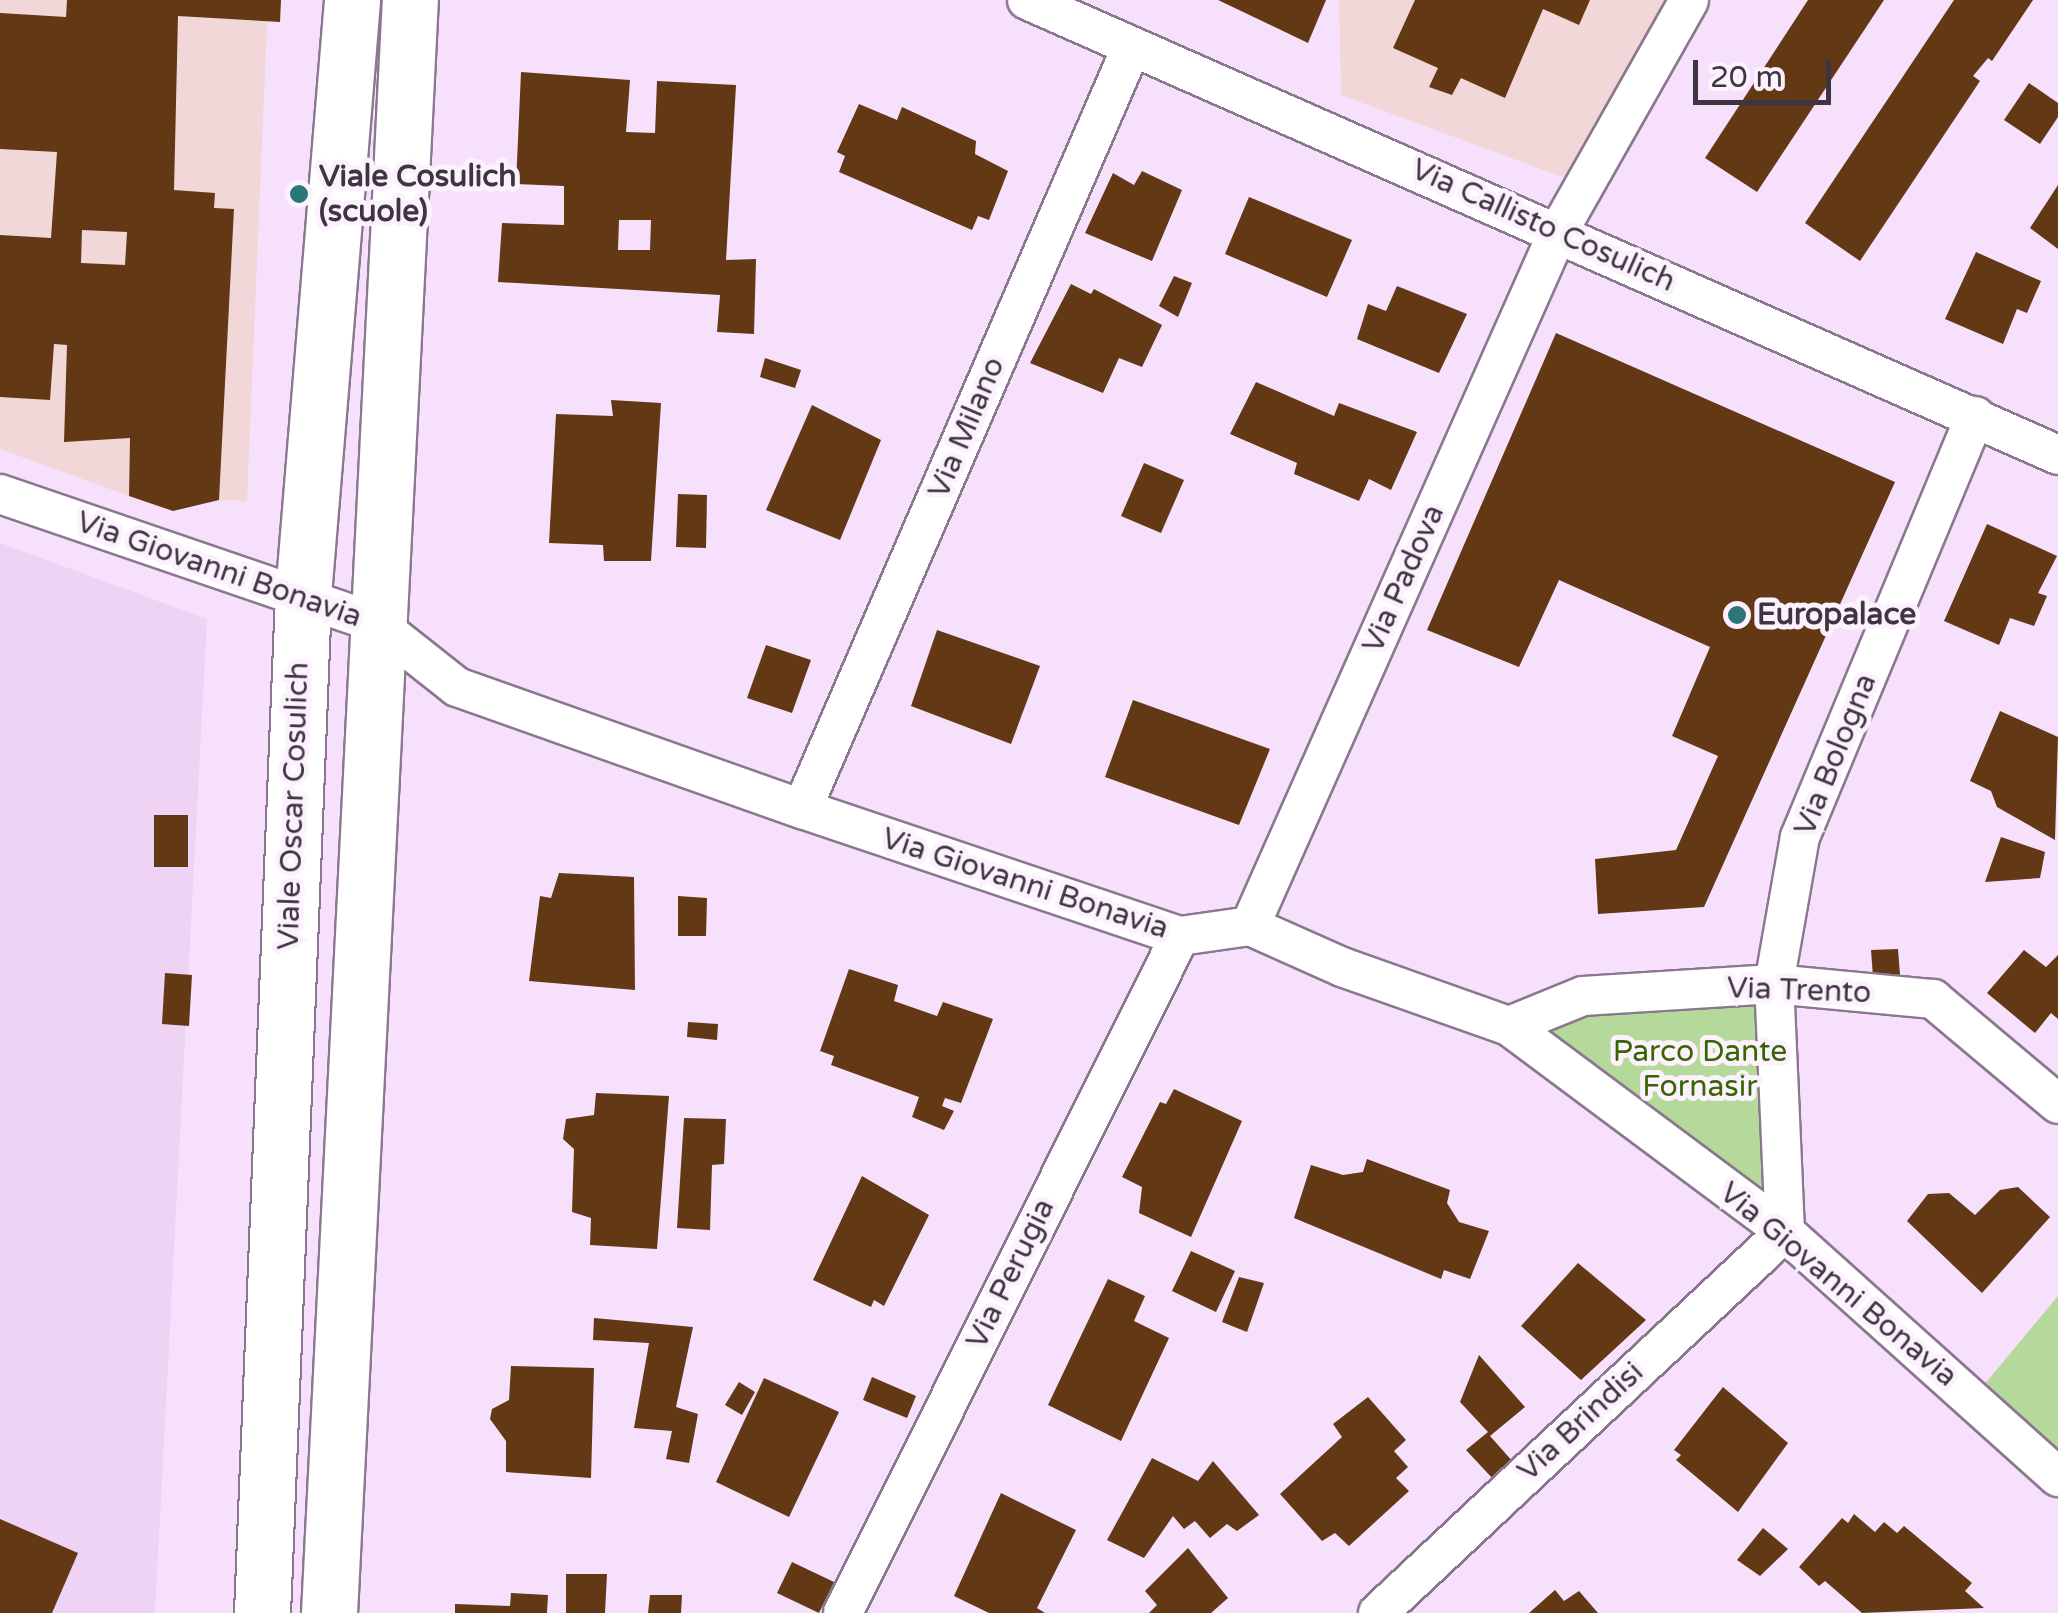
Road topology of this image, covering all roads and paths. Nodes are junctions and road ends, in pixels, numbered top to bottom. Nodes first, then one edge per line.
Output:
1 (352, 0) edge
2 (410, 0) edge
3 (1689, 0) edge
4 (1049, 5) edge
5 (1132, 46) junction
6 (1558, 232) junction
7 (1975, 416) junction
8 (2058, 455) edge
9 (0, 494) edge
10 (304, 596) junction
11 (376, 624) junction
12 (802, 809) junction
13 (1250, 926) junction
14 (1180, 936) junction
15 (1774, 984) junction
16 (1509, 1026) junction
17 (2058, 1104) edge
18 (1784, 1232) junction
19 (2058, 1476) edge
20 (262, 1613) edge
21 (329, 1613) edge
22 (843, 1613) edge
23 (1378, 1613) edge

1 - 10 main road, Viale Oscar Cosulich
2 - 11 main road
3 - 6 street, Via Padova
4 - 5 street, Via Callisto Cosulich
5 - 6 street, Via Callisto Cosulich
5 - 12 street, Via Milano
6 - 7 street, Via Callisto Cosulich
6 - 13 street, Via Padova
7 - 8 street, Via Callisto Cosulich
7 - 15 street, Via Bologna
9 - 10 street, Via Giovanni Bonavia
10 - 11 street, Via Giovanni Bonavia
10 - 20 main road, Viale Oscar Cosulich
11 - 12 street, Via Giovanni Bonavia
11 - 21 main road
12 - 14 street, Via Giovanni Bonavia
13 - 14 street, Via Giovanni Bonavia
13 - 16 street, Via Giovanni Bonavia
14 - 22 street, Via Perugia
15 - 16 street, Via Trento
15 - 17 street, Via Trento
15 - 18 street, Via Bologna
16 - 18 street, Via Giovanni Bonavia
18 - 19 street, Via Giovanni Bonavia
18 - 23 street, Via Brindisi

